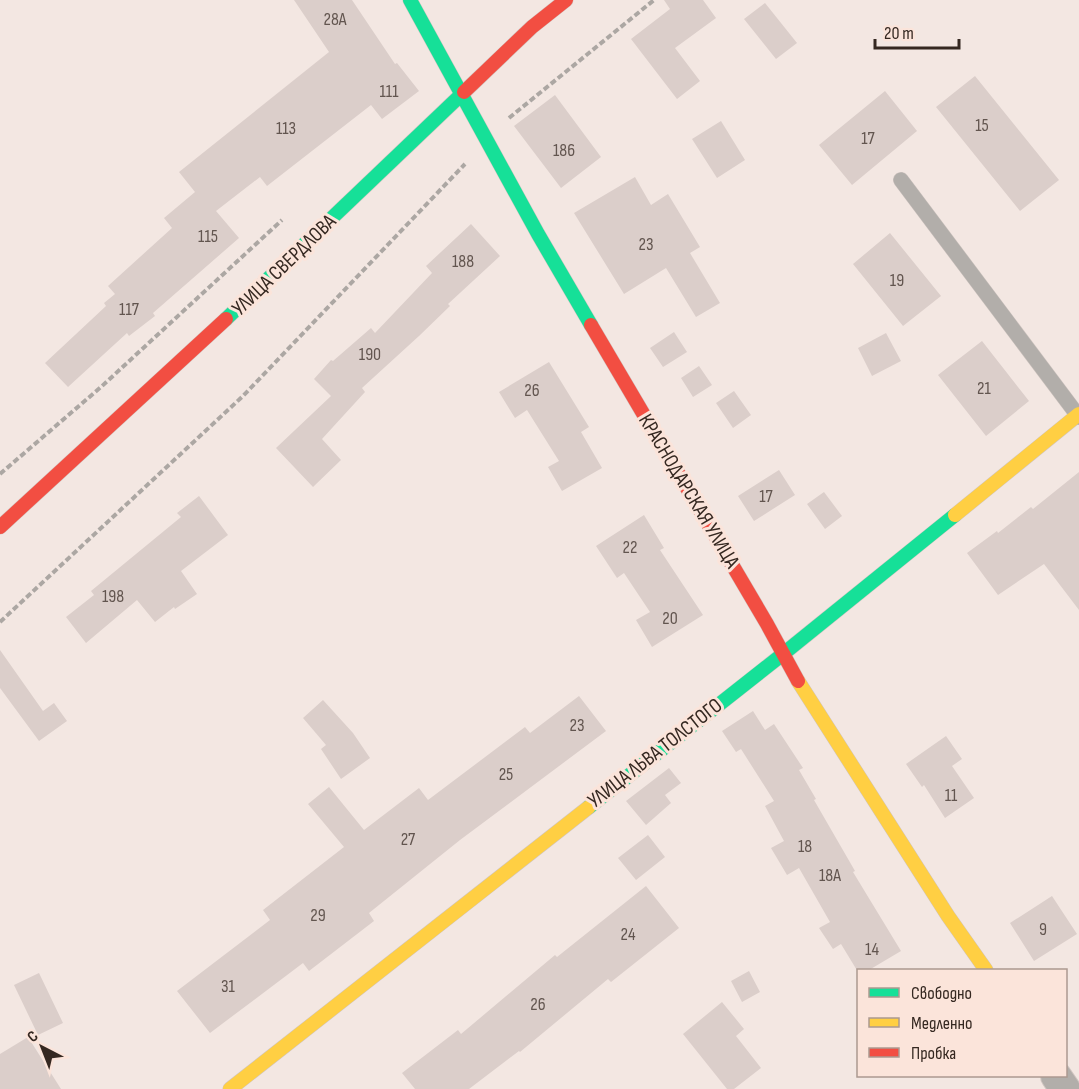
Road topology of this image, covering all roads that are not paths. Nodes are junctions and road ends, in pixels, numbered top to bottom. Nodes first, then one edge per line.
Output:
1 (410, 0) edge
2 (566, 0) edge
3 (462, 95) junction
4 (901, 180) dead end
5 (1078, 416) edge
6 (0, 527) edge
7 (783, 654) junction
8 (985, 969) edge
9 (230, 1089) edge

1 - 3 street, КРАСНОДАРСКАЯ УЛИЦА
2 - 3 street, УЛИЦА СВЕРДЛОВА
3 - 6 street, УЛИЦА СВЕРДЛОВА
3 - 7 street, КРАСНОДАРСКАЯ УЛИЦА
4 - 5 lane
5 - 7 street, УЛИЦА ЛЬВА ТОЛСТОГО
7 - 8 street, КРАСНОДАРСКАЯ УЛИЦА
7 - 9 street, УЛИЦА ЛЬВА ТОЛСТОГО

